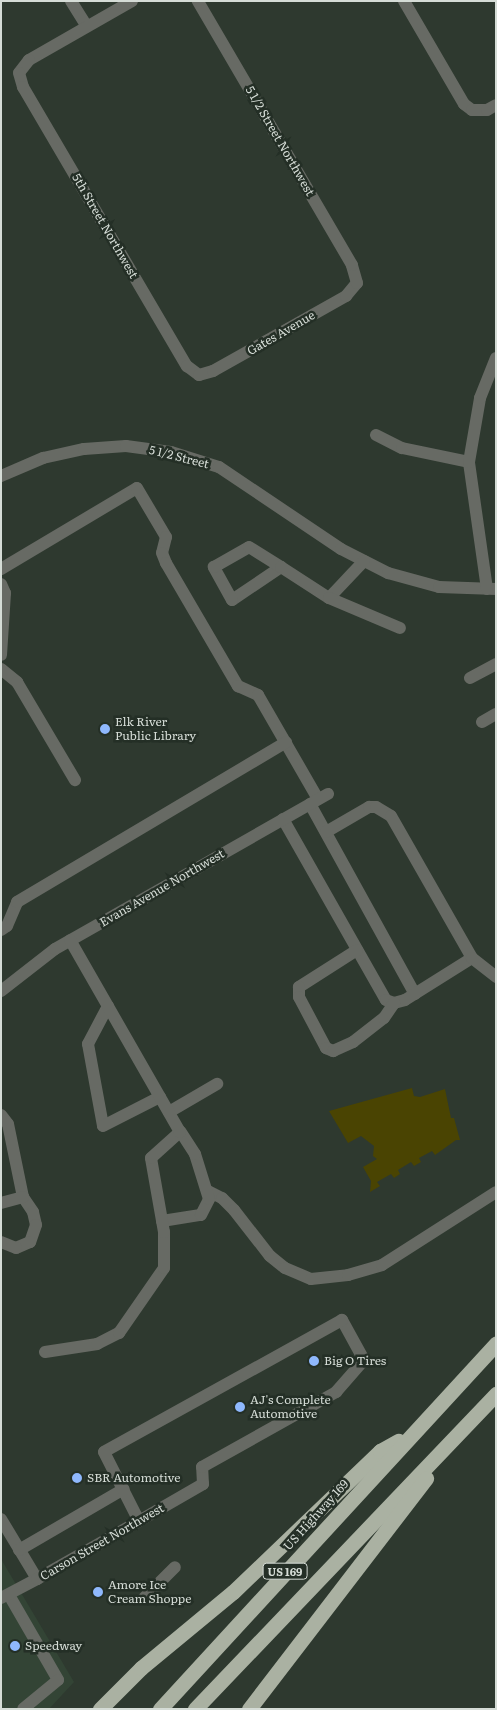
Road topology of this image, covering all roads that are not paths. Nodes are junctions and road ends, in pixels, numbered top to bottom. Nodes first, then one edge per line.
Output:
1 (71, 1) edge
2 (132, 1) edge
3 (198, 1) edge
4 (404, 1) edge
5 (86, 25) junction
6 (496, 105) edge
7 (357, 283) joint
8 (496, 358) edge
9 (199, 375) joint
10 (376, 435) dead end
11 (469, 462) junction
12 (1, 476) edge
13 (364, 561) junction
14 (281, 567) junction
15 (1, 569) edge
16 (1, 584) edge
17 (491, 589) edge
18 (329, 598) junction
19 (400, 628) dead end
20 (1, 655) edge
21 (496, 664) edge
22 (1, 668) edge
23 (470, 678) dead end
24 (496, 714) edge
25 (482, 722) dead end
26 (286, 742) junction
27 (75, 780) dead end
28 (319, 799) junction
29 (283, 819) junction
30 (326, 832) junction
31 (1, 930) edge
32 (70, 940) junction
33 (357, 950) junction
34 (472, 958) junction
35 (496, 978) edge
36 (1, 991) edge
37 (415, 994) junction
38 (390, 1001) junction
39 (108, 1006) junction
40 (216, 1084) dead end
41 (160, 1096) junction
42 (169, 1112) junction
43 (1, 1115) edge
44 (180, 1131) junction
45 (208, 1191) junction
46 (496, 1192) edge
47 (22, 1197) junction
48 (1, 1203) edge
49 (162, 1221) junction
50 (1, 1242) edge
51 (496, 1343) edge
52 (45, 1352) dead end
53 (496, 1394) edge
54 (410, 1434) junction
55 (447, 1446) junction
56 (124, 1489) junction
57 (1, 1519) edge
58 (139, 1521) junction
59 (19, 1550) junction
60 (175, 1567) dead end
61 (37, 1579) junction
62 (5, 1596) edge
63 (143, 1599) dead end
64 (142, 1668) junction
65 (24, 1709) edge
66 (89, 1709) edge
67 (100, 1709) edge
68 (160, 1709) edge
69 (195, 1709) edge
70 (249, 1709) edge

1 - 5 street
2 - 5 street
3 - 7 street, 5 1/2 Street Northwest
4 - 6 street
5 - 9 street, 5th Street Northwest
7 - 9 street, Gates Avenue
8 - 11 street
10 - 11 street
11 - 17 street
12 - 13 street, 5 1/2 Street
13 - 17 street, 5 1/2 Street
13 - 18 street
14 - 14 street
14 - 18 street
15 - 26 street
16 - 20 street
18 - 19 street
21 - 23 street
22 - 27 street
24 - 25 street
26 - 28 street
26 - 31 street
28 - 29 street, Evans Avenue Northwest
28 - 30 street
29 - 32 street, Evans Avenue Northwest
29 - 33 street
30 - 34 street
30 - 37 street
32 - 36 street, Evans Avenue Northwest
32 - 39 street
33 - 38 street
33 - 38 street
34 - 35 street
34 - 37 street
37 - 38 street
39 - 41 street
39 - 41 street
40 - 42 street
41 - 42 street
42 - 44 street
43 - 47 street
44 - 45 street
44 - 49 street
45 - 46 street
45 - 49 street
47 - 48 street
47 - 50 street
49 - 52 street
51 - 54 highway, US Highway 169 / US 169
53 - 55 highway, US 169
54 - 64 highway
54 - 68 highway, US Highway 169 / US 169
55 - 69 highway, US 169
55 - 70 highway
56 - 58 street
56 - 58 street, Carson Street Northwest
56 - 59 street
57 - 59 street
58 - 61 street, Carson Street Northwest
59 - 61 street
60 - 63 street
61 - 62 street, Carson Street Northwest
62 - 65 street
64 - 66 highway
64 - 67 highway

